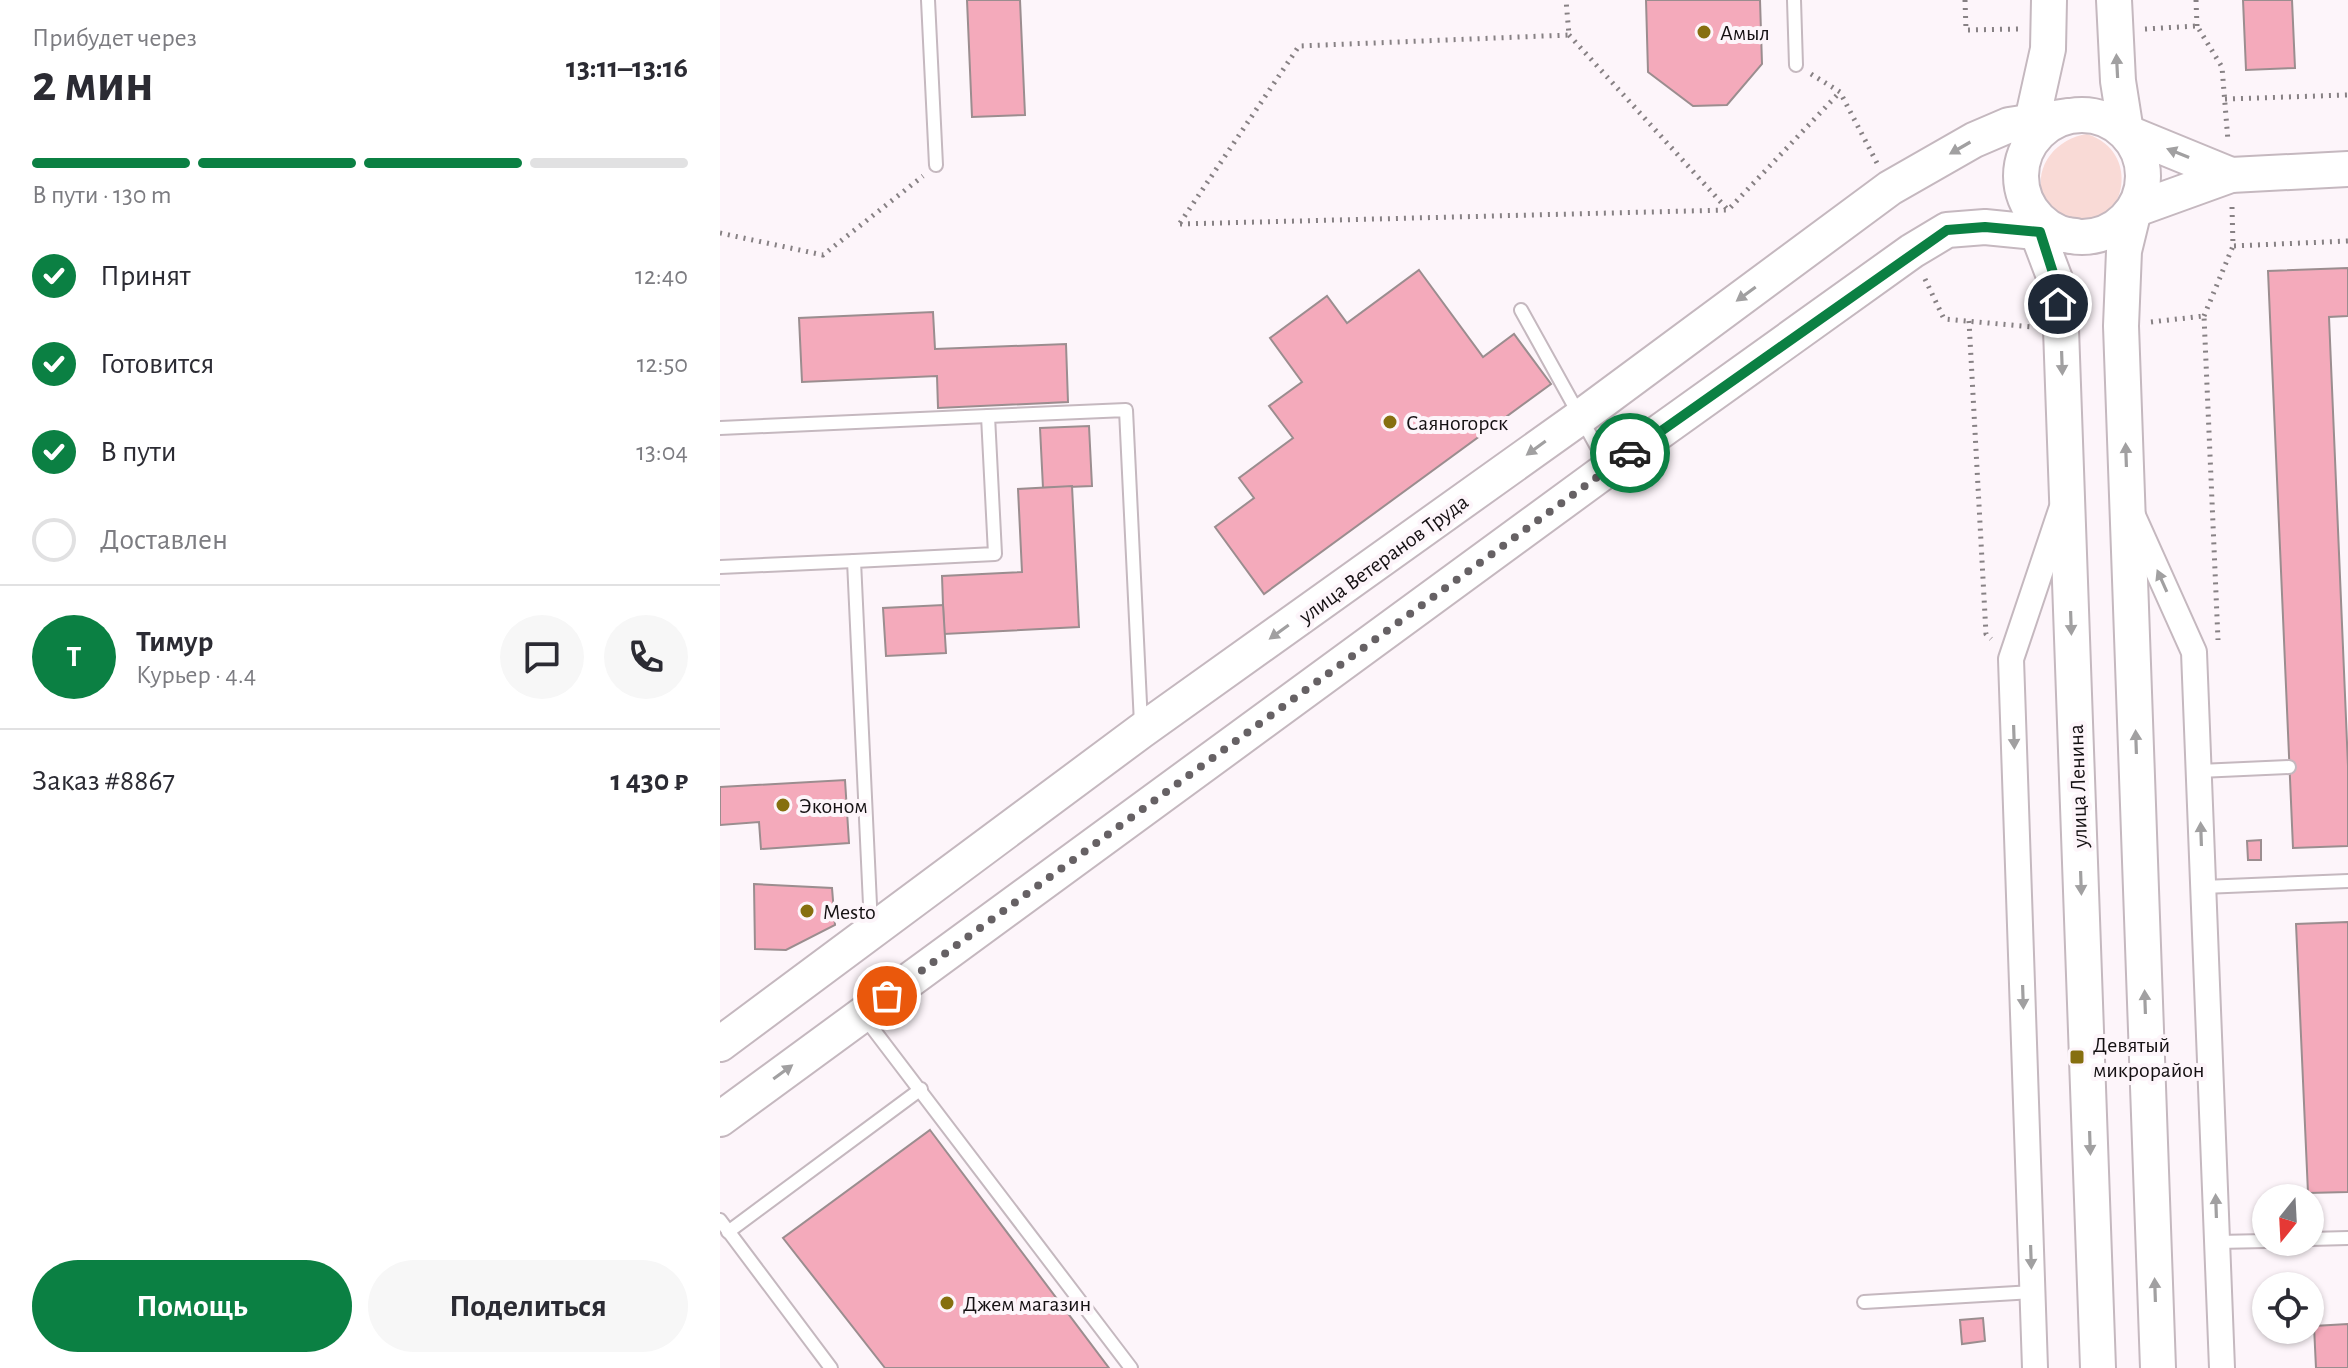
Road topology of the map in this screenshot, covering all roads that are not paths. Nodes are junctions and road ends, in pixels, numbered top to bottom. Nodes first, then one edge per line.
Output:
1 (928, 0) edge
2 (1794, 0) edge
3 (2049, 0) edge
4 (2114, 0) edge
5 (1796, 65) dead end
6 (2068, 116) junction
7 (2033, 121) junction
8 (2126, 132) junction
9 (2021, 162) junction
10 (936, 165) road end
11 (2348, 169) edge
12 (2231, 175) junction
13 (2134, 210) junction
14 (2034, 220) junction
15 (1521, 310) dead end
16 (988, 416) junction
17 (1582, 416) junction
18 (720, 428) edge
19 (1609, 468) junction
20 (2066, 496) junction
21 (2127, 505) junction
22 (854, 561) junction
23 (720, 567) edge
24 (1141, 731) junction
25 (2289, 767) dead end
26 (2199, 771) junction
27 (2348, 881) edge
28 (2203, 887) junction
29 (872, 933) junction
30 (862, 1015) junction
31 (720, 1044) edge
32 (921, 1089) junction
33 (720, 1119) edge
34 (720, 1220) edge
35 (728, 1232) junction
36 (2348, 1238) edge
37 (2324, 1239) edge
38 (2252, 1241) edge
39 (2217, 1242) junction
40 (2033, 1292) junction
41 (1864, 1302) dead end
42 (831, 1368) edge
43 (1131, 1368) edge
44 (2035, 1368) edge
45 (2098, 1368) edge
46 (2158, 1368) edge
47 (2222, 1368) edge

1 - 10 lane
2 - 5 lane
3 - 7 main road
8 -> 4 main road
6 - 7 main road, улица Ветеранов Труда
6 - 8 main road
6 - 9 main road
7 - 9 main road
7 -> 17 main road, улица Ветеранов Труда
12 -> 8 main road
8 - 13 main road
9 - 14 main road
11 - 12 main road
12 - 13 main road
13 - 14 main road
21 -> 13 main road
14 - 19 main road
14 -> 20 main road, улица Ленина
15 - 17 lane
16 - 18 lane
16 - 22 lane
16 - 24 lane
17 - 19 lane
17 -> 24 main road, улица Ветеранов Труда
19 - 30 main road
20 -> 40 street
20 -> 45 main road, улица Ленина
26 -> 21 street
46 -> 21 main road
22 - 23 lane
22 - 29 lane
24 - 29 main road, улица Ветеранов Труда
25 - 26 lane
28 -> 26 street
27 - 28 lane
39 -> 28 street
29 - 31 main road, улица Ветеранов Труда
30 - 32 lane
33 -> 30 main road
32 - 35 lane
32 - 43 lane
34 - 35 lane
35 - 42 lane
36 - 37 lane
38 - 39 lane
39 - 47 street
40 - 41 lane
40 - 44 street

